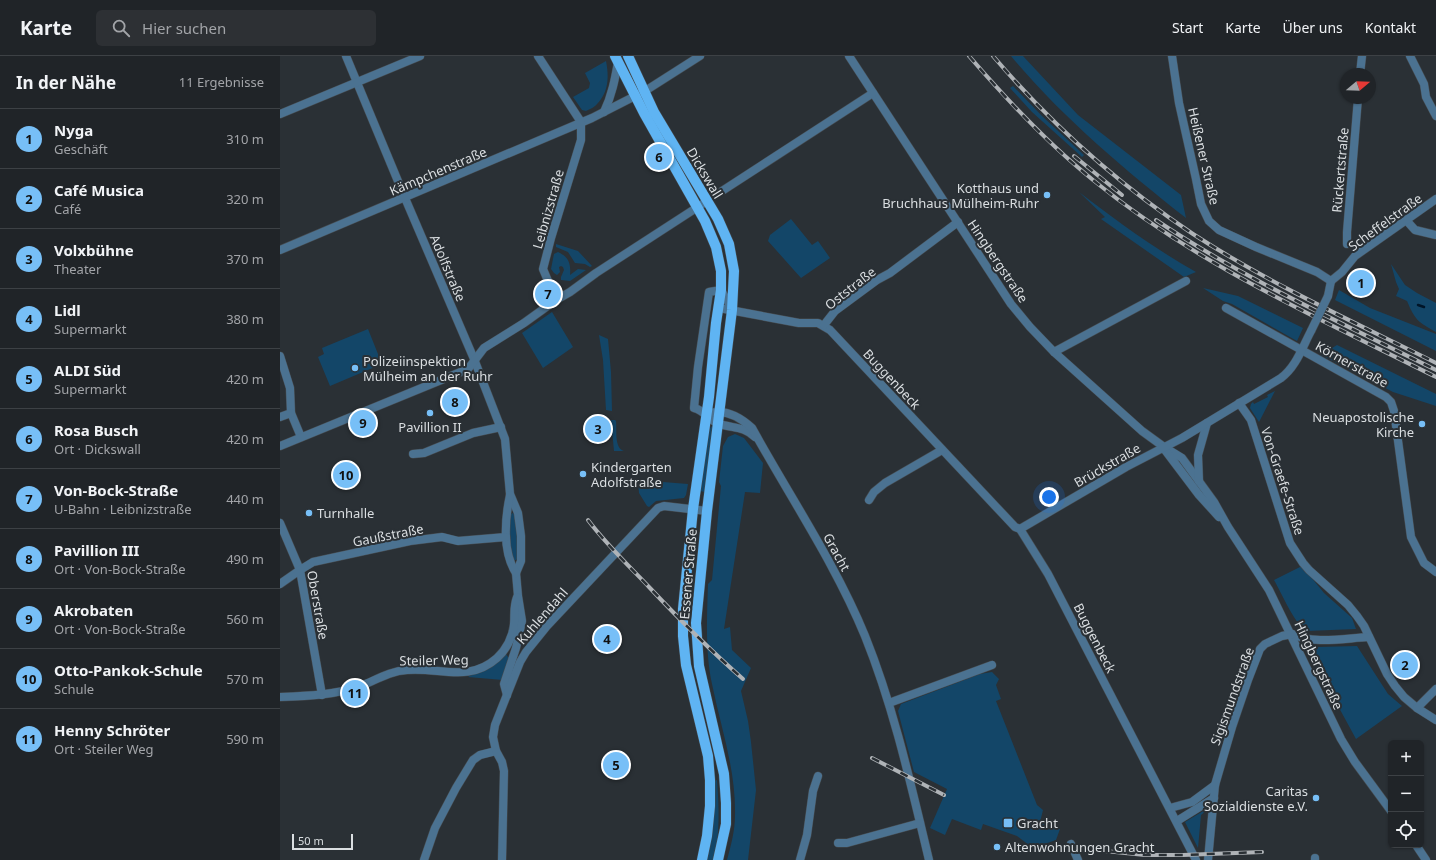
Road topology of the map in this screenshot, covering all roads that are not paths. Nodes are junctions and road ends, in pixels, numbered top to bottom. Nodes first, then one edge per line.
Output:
1 (346, 56) edge
2 (420, 56) edge
3 (538, 56) edge
4 (628, 56) edge
5 (700, 56) edge
6 (849, 56) edge
7 (1172, 56) edge
8 (1362, 56) edge
9 (1410, 56) edge
10 (616, 59) edge
11 (1361, 68) edge
12 (357, 82) junction
13 (645, 91) junction
14 (873, 93) junction
15 (635, 96) junction
16 (1357, 104) edge
17 (604, 112) junction
18 (280, 114) edge
19 (1436, 116) edge
20 (581, 122) junction
21 (722, 191) dead end
22 (405, 198) junction
23 (1436, 199) edge
24 (707, 202) junction
25 (697, 208) junction
26 (1406, 220) junction
27 (958, 222) junction
28 (1436, 235) edge
29 (1347, 244) dead end
30 (280, 250) edge
31 (1186, 281) dead end
32 (1331, 281) junction
33 (721, 290) junction
34 (556, 300) junction
35 (719, 308) junction
36 (1226, 308) dead end
37 (732, 310) junction
38 (824, 325) junction
39 (1301, 350) junction
40 (1054, 352) junction
41 (280, 356) edge
42 (474, 360) junction
43 (1239, 403) junction
44 (719, 412) junction
45 (291, 413) junction
46 (707, 414) junction
47 (280, 417) edge
48 (718, 423) junction
49 (1207, 423) junction
50 (501, 427) junction
51 (301, 437) junction
52 (760, 441) junction
53 (280, 446) edge
54 (1164, 447) junction
55 (942, 450) junction
56 (413, 454) dead end
57 (1200, 482) junction
58 (510, 494) junction
59 (869, 500) dead end
60 (693, 509) junction
61 (707, 511) junction
62 (280, 523) edge
63 (1228, 527) junction
64 (1020, 529) junction
65 (506, 537) junction
66 (300, 570) junction
67 (1436, 572) edge
68 (516, 573) junction
69 (280, 584) edge
70 (518, 596) junction
71 (1292, 634) junction
72 (1369, 636) junction
73 (992, 665) dead end
74 (1436, 690) edge
75 (322, 695) junction
76 (507, 695) junction
77 (280, 697) edge
78 (889, 703) junction
79 (1417, 708) junction
80 (1436, 720) edge
81 (496, 751) junction
82 (818, 776) dead end
83 (1215, 785) junction
84 (1214, 798) junction
85 (1388, 807) edge
86 (1170, 808) junction
87 (1177, 821) junction
88 (920, 823) junction
89 (838, 843) dead end
90 (1071, 844) dead end
91 (1418, 848) edge
92 (424, 860) edge
93 (502, 860) edge
94 (702, 860) edge
95 (718, 860) edge
96 (800, 860) edge
97 (929, 860) edge
98 (1078, 860) edge
99 (1196, 860) edge
100 (1208, 860) edge
101 (1426, 860) edge

1 - 12 street, Adolfstraße
2 - 12 street
3 - 20 street
4 - 13 main road, Dickswall
5 - 13 street, Kämpchenstraße
6 - 14 street, Hingbergstraße
7 - 32 street, Heißener Straße
8 - 11 street
9 - 19 street
10 - 15 main road, Dickswall
10 - 17 street
12 - 18 street
12 - 22 street, Adolfstraße
13 - 15 street, Kämpchenstraße
13 - 24 main road, Dickswall
14 - 21 street
14 - 27 street, Hingbergstraße
15 - 17 street, Kämpchenstraße
15 - 25 main road, Dickswall
16 - 29 street, Rückertstraße
17 - 20 street, Kämpchenstraße
20 - 22 street, Kämpchenstraße
20 - 34 street, Leibnizstraße
22 - 30 street, Kämpchenstraße
22 - 42 street, Adolfstraße
23 - 26 street, Scheffelstraße
24 - 25 street
24 - 37 main road, Dickswall
25 - 33 main road, Dickswall
25 - 34 street
26 - 28 street
26 - 32 street, Scheffelstraße
27 - 38 street, Oststraße
27 - 40 street, Hingbergstraße
31 - 40 street
32 - 39 street, Brückstraße, bridge
33 - 35 main road, Essener Straße
33 - 37 street
33 - 46 street
34 - 42 street
35 - 37 street, Oststraße
35 - 46 main road, Essener Straße
36 - 39 street, Körnerstraße
37 - 38 street, Oststraße
37 - 44 main road, Essener Straße
38 - 55 street, Buggenbeck
39 - 43 street, Brückstraße
39 - 67 street, Körnerstraße
40 - 54 street, Hingbergstraße
41 - 45 street
42 - 50 street, Adolfstraße
42 - 51 street
43 - 49 street, Brückstraße
43 - 72 street, Von-Graefe-Straße
44 - 46 street, Gracht
44 - 48 main road, Essener Straße
44 - 52 street, Gracht
45 - 47 street
45 - 51 street
46 - 48 street, Gracht
46 - 60 main road, Essener Straße
48 - 52 street, Gracht
48 - 61 main road, Essener Straße
49 - 54 street, Brückstraße
49 - 57 street
50 - 56 street
50 - 58 street, Adolfstraße
51 - 53 street
52 - 78 street, Gracht
54 - 57 street, Hingbergstraße
54 - 63 street, Hingbergstraße
54 - 64 street, Brückstraße
55 - 59 street
55 - 64 street, Buggenbeck
57 - 63 street, Hingbergstraße
58 - 65 street, Adolfstraße
58 - 68 street, Adolfstraße
60 - 61 street, Kuhlendahl
60 - 76 street, Kuhlendahl
60 - 94 main road, Essener Straße
61 - 95 main road, Essener Straße
62 - 66 street, Oberstraße
63 - 71 street, Hingbergstraße
64 - 86 street, Buggenbeck
65 - 66 street, Gaußstraße
65 - 68 street, Adolfstraße
66 - 69 street, Gaußstraße
66 - 75 street, Oberstraße
68 - 70 street, Adolfstraße
70 - 75 street, Steiler Weg
70 - 76 street, Adolfstraße
71 - 72 street
71 - 83 street, Sigismundstraße
71 - 85 street, Hingbergstraße
72 - 79 street, Von-Graefe-Straße
73 - 78 street
74 - 79 street
75 - 77 street, Steiler Weg
76 - 81 street, Kuhlendahl
78 - 88 street, Gracht
79 - 80 street, Von-Graefe-Straße
81 - 92 street
81 - 93 street, Kuhlendahl
82 - 96 street
83 - 84 street, Sigismundstraße
83 - 86 street
84 - 87 street
84 - 100 street, Sigismundstraße
86 - 87 street, Buggenbeck
87 - 99 street, Buggenbeck
88 - 89 street
88 - 97 street, Gracht
90 - 98 street
91 - 101 street

